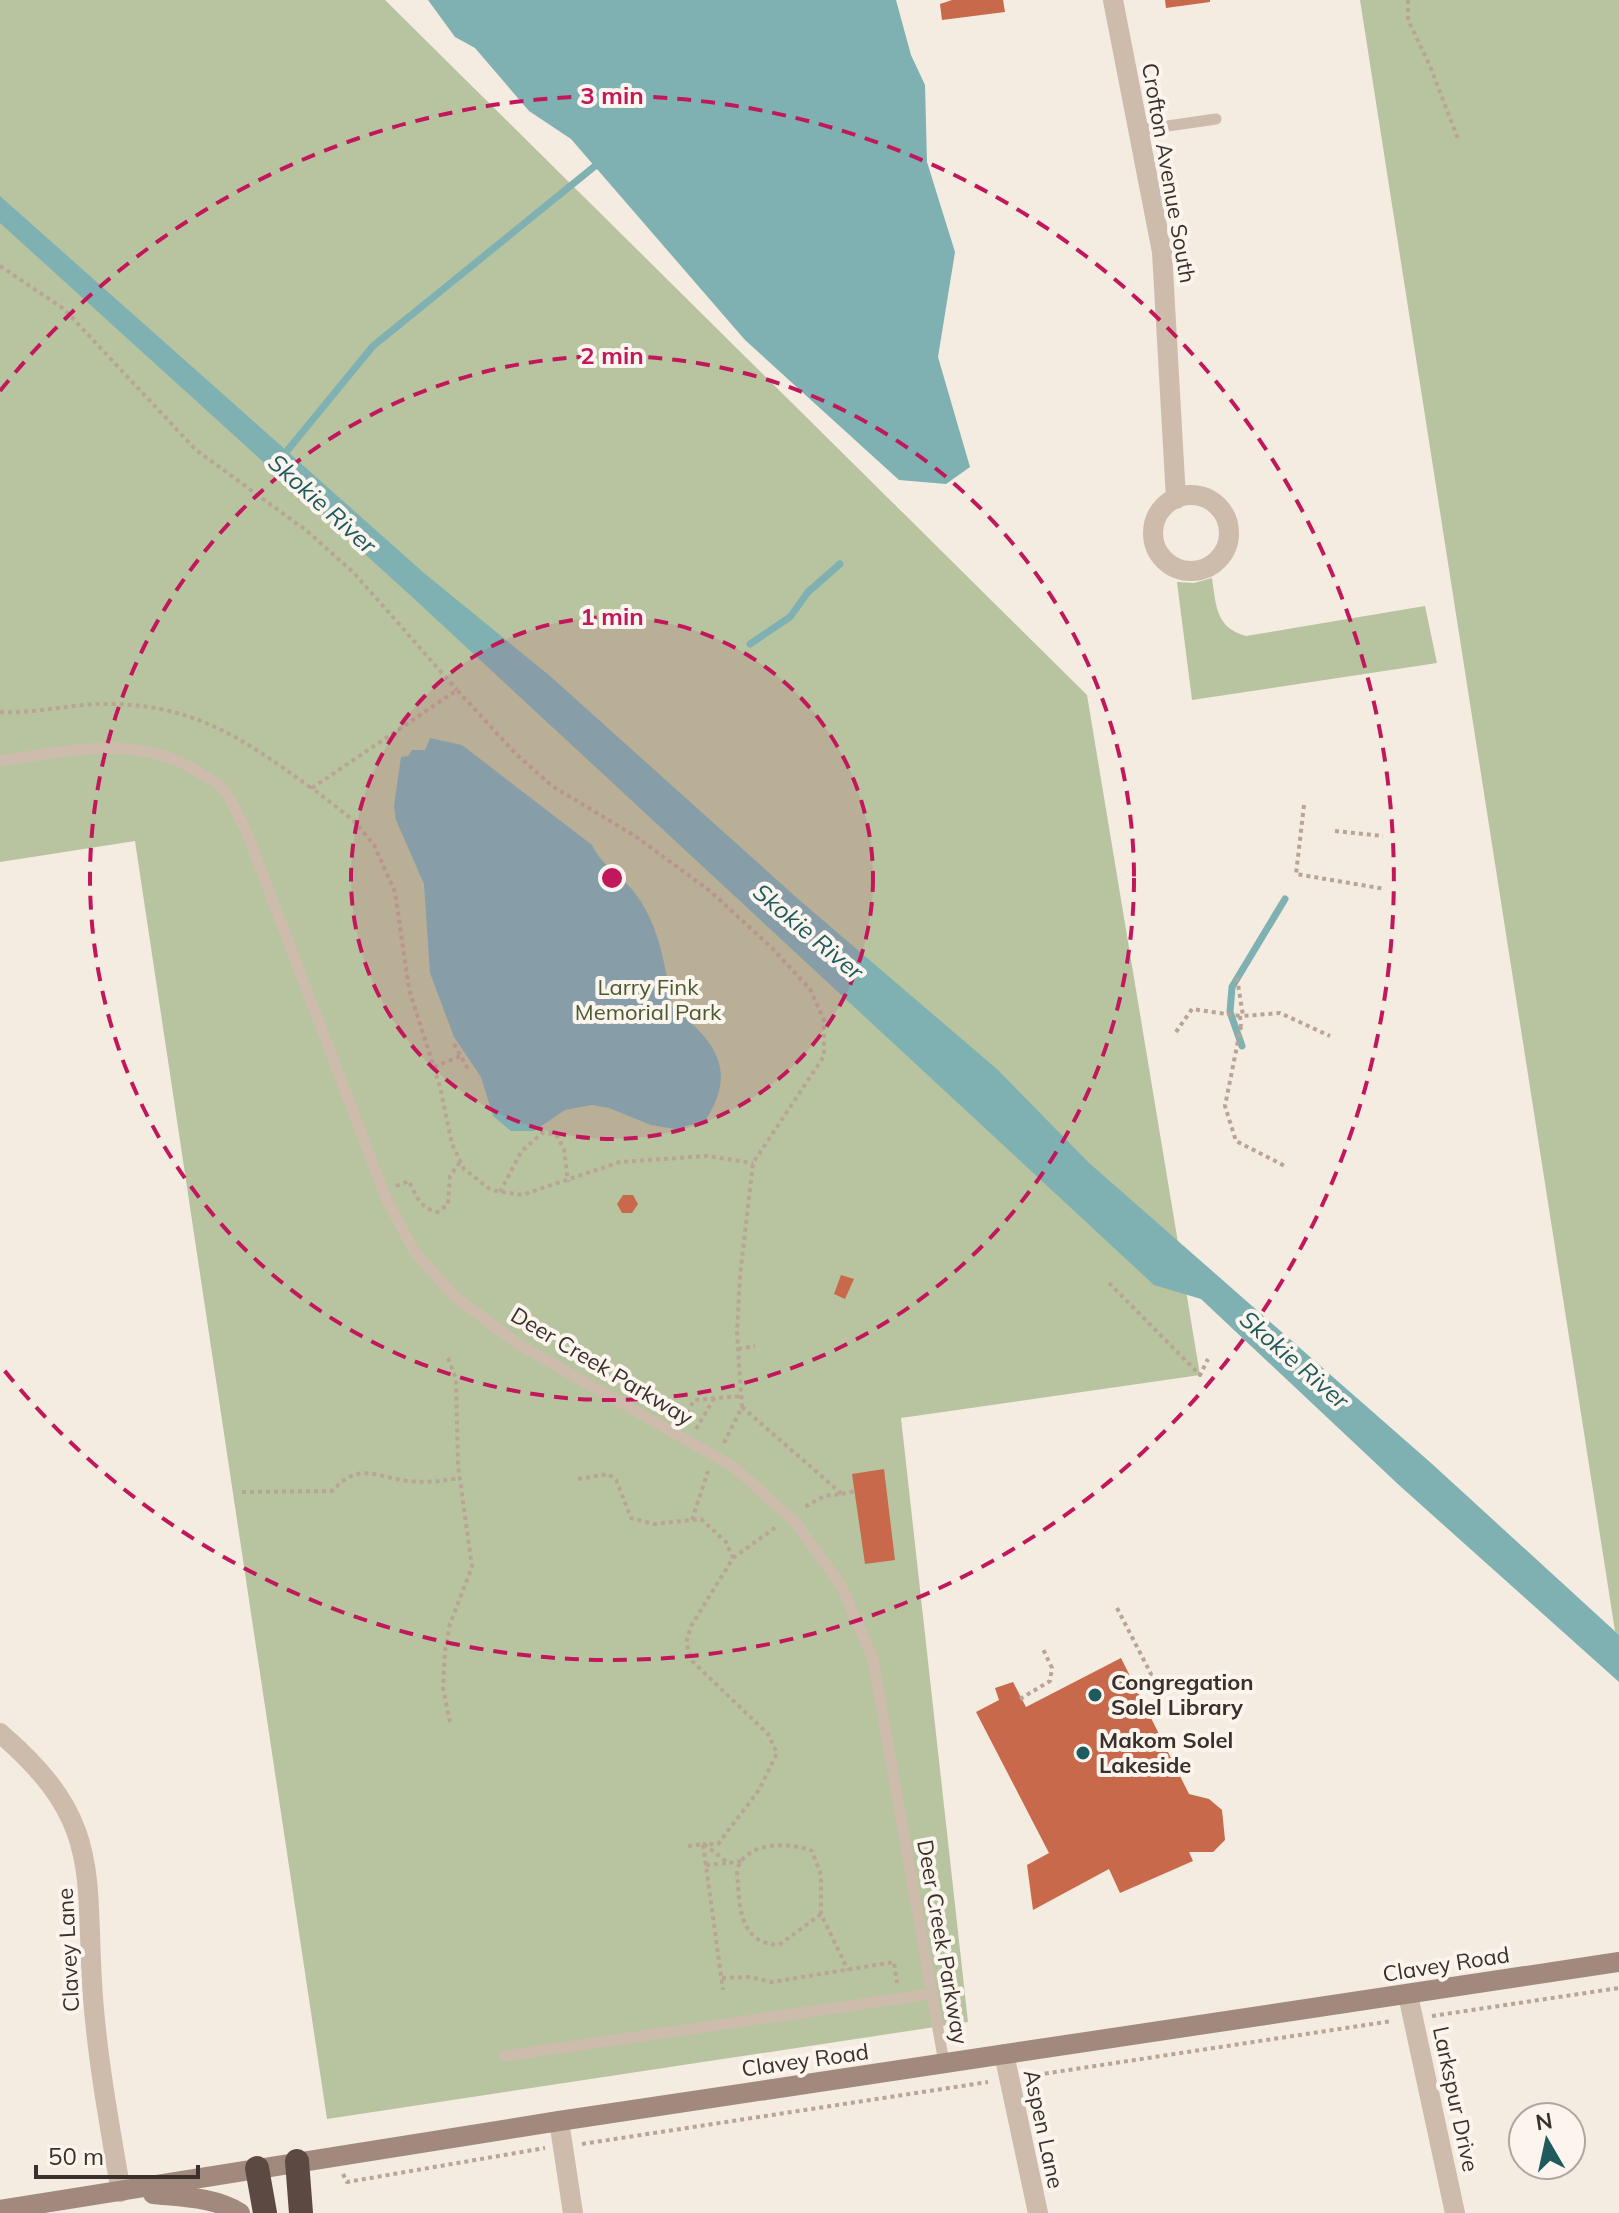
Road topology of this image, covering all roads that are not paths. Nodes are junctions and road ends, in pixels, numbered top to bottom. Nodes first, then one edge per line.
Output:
1 (1113, 0) edge
2 (1216, 119) dead end
3 (1140, 130) junction
4 (1176, 499) dead end
5 (0, 761) edge
6 (0, 1733) edge
7 (1619, 1962) edge
8 (931, 1994) junction
9 (1408, 1995) junction
10 (1004, 2054) junction
11 (505, 2056) dead end
12 (944, 2063) junction
13 (559, 2121) junction
14 (297, 2161) junction
15 (257, 2168) junction
16 (123, 2192) junction
17 (0, 2210) edge
18 (240, 2213) edge
19 (265, 2213) edge
20 (301, 2213) edge
21 (573, 2213) edge
22 (1038, 2213) edge
23 (1455, 2213) edge

1 - 3 street, Crofton Avenue South
2 - 3 lane
3 - 4 street, Crofton Avenue South
5 - 8 lane, Deer Creek Parkway
6 - 16 street, Clavey Lane
7 - 9 main road, Clavey Road
8 - 11 lane
8 - 12 lane, Deer Creek Parkway
9 - 10 main road, Clavey Road
9 - 23 street, Larkspur Drive
10 - 12 main road, Clavey Road
10 - 22 street, Aspen Lane
12 - 13 main road, Clavey Road
13 - 14 main road, Clavey Road
13 - 21 street
14 - 15 main road, Clavey Road
14 - 20 highway
15 - 16 main road, Clavey Road
15 - 19 highway
16 - 17 main road, Clavey Road
16 - 18 main road

